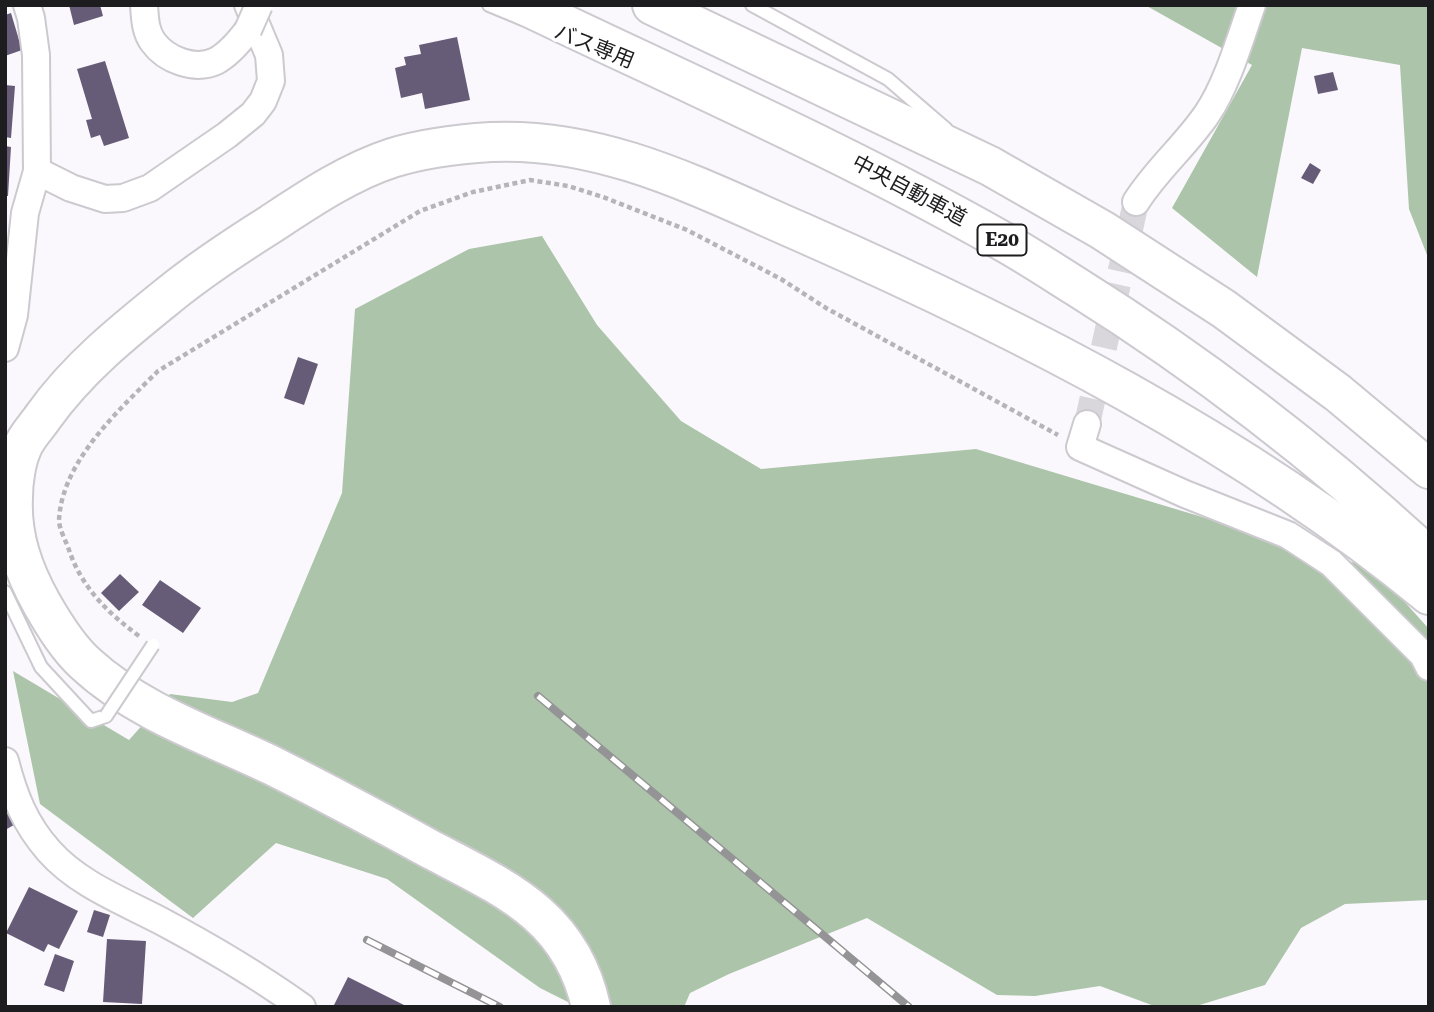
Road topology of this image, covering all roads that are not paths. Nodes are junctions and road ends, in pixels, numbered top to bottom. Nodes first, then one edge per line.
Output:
1 (27, 5) edge
2 (145, 5) edge
3 (259, 5) edge
4 (489, 5) edge
5 (524, 5) edge
6 (652, 5) edge
7 (752, 5) edge
8 (1252, 5) edge
9 (248, 18) edge
10 (699, 89) junction
11 (990, 166) junction
12 (37, 171) junction
13 (1136, 202) tunnel mouth
14 (5, 348) edge
15 (1084, 435) road end
16 (1429, 469) edge
17 (1429, 557) edge
18 (5, 592) edge
19 (1429, 594) edge
20 (153, 645) road end
21 (1429, 667) edge
22 (5, 761) edge
23 (591, 1004) edge
24 (302, 1007) edge

1 - 12 street
2 - 9 street
3 - 9 street, bridge
4 - 10 lane, バス専用
5 - 10 highway, 中央自動車道 / E20
6 - 11 highway
7 - 11 lane
8 - 13 street
9 - 12 street
10 - 17 highway, 中央自動車道 / E20
11 - 16 highway
12 - 14 street
15 - 21 street
18 - 20 lane, bridge
19 - 23 highway
22 - 24 street

